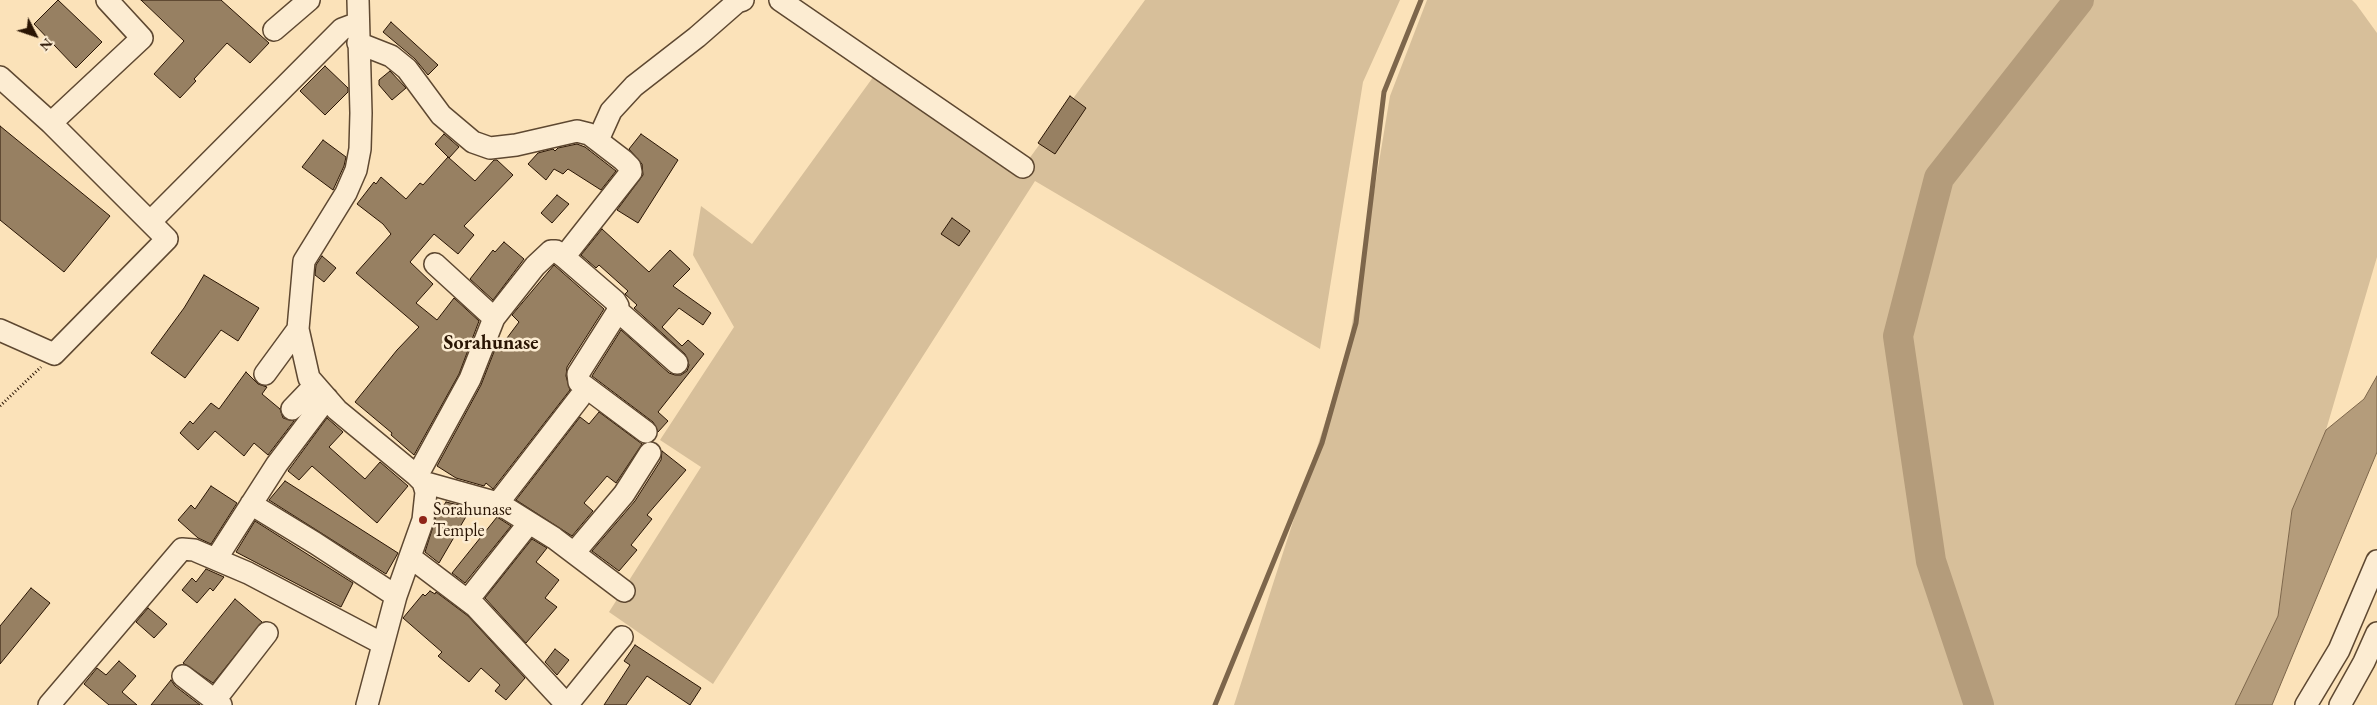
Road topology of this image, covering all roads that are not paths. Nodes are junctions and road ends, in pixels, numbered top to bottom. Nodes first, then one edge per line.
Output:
1 (107, 0) edge
2 (309, 0) edge
3 (358, 0) edge
4 (742, 0) edge
5 (780, 0) edge
6 (274, 30) dead end
7 (358, 33) junction
8 (0, 77) edge
9 (51, 122) junction
10 (598, 140) junction
11 (1023, 167) dead end
12 (151, 221) junction
13 (564, 257) junction
14 (435, 264) dead end
15 (618, 312) junction
16 (494, 318) junction
17 (298, 329) junction
18 (0, 330) edge
19 (677, 362) dead end
20 (264, 374) dead end
21 (321, 392) junction
22 (580, 397) dead end
23 (292, 410) dead end
24 (646, 432) dead end
25 (650, 453) dead end
26 (420, 479) junction
27 (498, 503) junction
28 (250, 504) junction
29 (529, 523) junction
30 (574, 553) junction
31 (410, 557) junction
32 (216, 559) junction
33 (2377, 561) edge
34 (624, 591) dead end
35 (396, 596) junction
36 (2370, 596) edge
37 (468, 600) junction
38 (266, 633) dead end
39 (2377, 633) edge
40 (622, 637) dead end
41 (383, 644) junction
42 (183, 676) dead end
43 (218, 703) edge
44 (49, 705) edge
45 (367, 705) edge
46 (567, 705) edge
47 (2306, 705) edge
48 (2340, 705) edge

1 - 9 street
2 - 6 street
3 - 7 street
4 - 10 street
5 - 11 street
7 - 10 street
7 - 12 street
7 - 17 street
8 - 9 street
9 - 12 street
10 - 13 street
12 - 18 street
13 - 15 street
13 - 16 street
14 - 16 street
15 - 19 street
15 - 24 street
16 - 26 street
17 - 20 street
17 - 21 street
21 - 23 street
21 - 26 street
21 - 28 street
22 - 27 street
25 - 30 street
26 - 27 street
26 - 31 street
27 - 29 street
28 - 32 street
28 - 35 street
29 - 30 street
29 - 37 street
30 - 34 street
31 - 35 street
31 - 37 street
32 - 41 street
32 - 44 street
33 - 36 street
35 - 41 street
36 - 47 street
37 - 46 street
38 - 43 street
39 - 48 street
40 - 46 street
41 - 45 street
42 - 43 street

